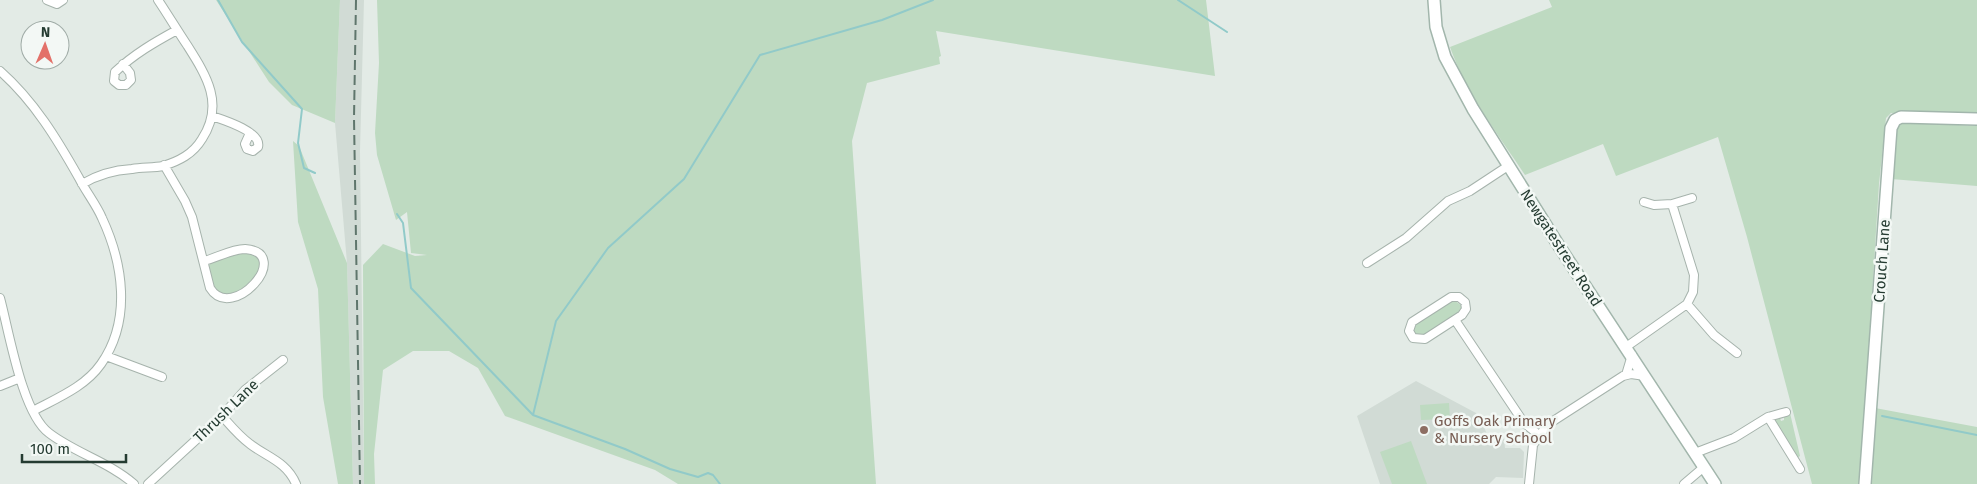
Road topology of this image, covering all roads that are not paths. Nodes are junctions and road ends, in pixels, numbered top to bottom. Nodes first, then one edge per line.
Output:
1 (47, 0) edge
2 (63, 0) edge
3 (158, 0) edge
4 (1434, 0) edge
5 (177, 30) junction
6 (123, 64) dead end
7 (0, 72) edge
8 (212, 116) junction
9 (1977, 119) edge
10 (250, 134) dead end
11 (164, 165) junction
12 (1508, 166) junction
13 (82, 184) junction
14 (1692, 198) dead end
15 (1644, 202) dead end
16 (1672, 204) junction
17 (204, 262) junction
18 (1367, 262) dead end
19 (0, 298) edge
20 (1687, 304) junction
21 (1456, 320) junction
22 (1629, 351) junction
23 (1737, 353) dead end
24 (106, 356) junction
25 (283, 360) dead end
26 (1626, 375) junction
27 (1645, 376) junction
28 (162, 377) dead end
29 (20, 378) junction
30 (0, 386) edge
31 (33, 411) junction
32 (1786, 412) dead end
33 (222, 416) junction
34 (1768, 417) junction
35 (1539, 435) junction
36 (1695, 453) junction
37 (1704, 467) junction
38 (1800, 469) dead end
39 (134, 484) edge
40 (148, 484) edge
41 (296, 484) edge
42 (1529, 484) edge
43 (1684, 484) edge
44 (1716, 484) edge
45 (1865, 484) edge

1 - 2 street
3 - 5 street
4 - 12 street, Newgatestreet Road
5 - 6 street
5 - 8 street
7 - 13 street
8 - 10 street
8 - 11 street
9 - 45 street, Crouch Lane
11 - 13 street
11 - 17 street
12 - 18 street
12 - 22 street, Newgatestreet Road
13 - 24 street
14 - 16 street
15 - 16 street
16 - 20 street
17 - 17 street
19 - 29 street
20 - 22 street
20 - 23 street
21 - 21 street
21 - 35 street
22 - 26 street
22 - 27 street, Newgatestreet Road
24 - 28 street
24 - 31 street
25 - 33 street, Thrush Lane
26 - 27 street
26 - 35 street
27 - 36 street, Newgatestreet Road
29 - 30 street
29 - 31 street
31 - 39 street
32 - 34 street
33 - 40 street, Thrush Lane
33 - 41 street
34 - 36 street
34 - 38 street
35 - 42 street
36 - 37 street, Newgatestreet Road
37 - 43 street
37 - 44 street, Newgatestreet Road

